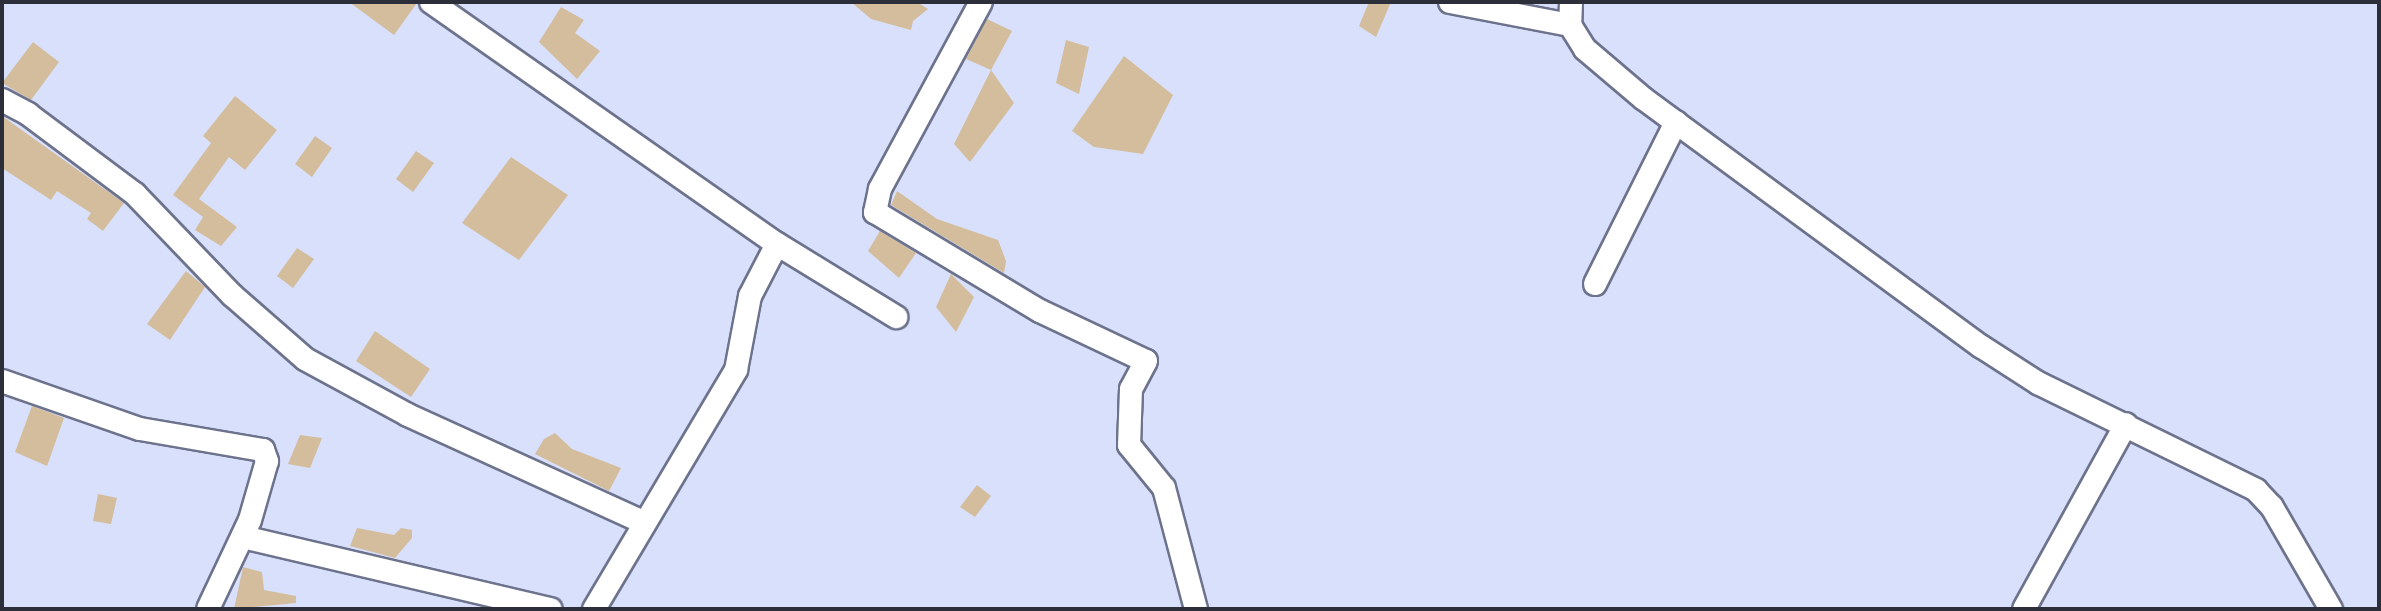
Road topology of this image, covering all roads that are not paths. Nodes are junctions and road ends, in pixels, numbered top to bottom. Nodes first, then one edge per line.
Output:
1 (431, 2) edge
2 (981, 2) edge
3 (1450, 2) edge
4 (1571, 13) edge
5 (2, 100) edge
6 (1676, 122) junction
7 (777, 244) junction
8 (1595, 284) dead end
9 (896, 317) dead end
10 (2, 381) edge
11 (2126, 424) junction
12 (645, 523) junction
13 (243, 537) junction
14 (208, 609) edge
15 (551, 609) edge
16 (594, 609) edge
17 (1196, 609) edge
18 (2024, 609) edge
19 (2331, 609) edge

1 - 7 street
2 - 17 street
3 - 4 street
4 - 6 street
5 - 12 street
6 - 8 street
6 - 11 street
7 - 9 street
7 - 12 street
10 - 13 street
11 - 18 street
11 - 19 street
12 - 16 street
13 - 14 street
13 - 15 street

